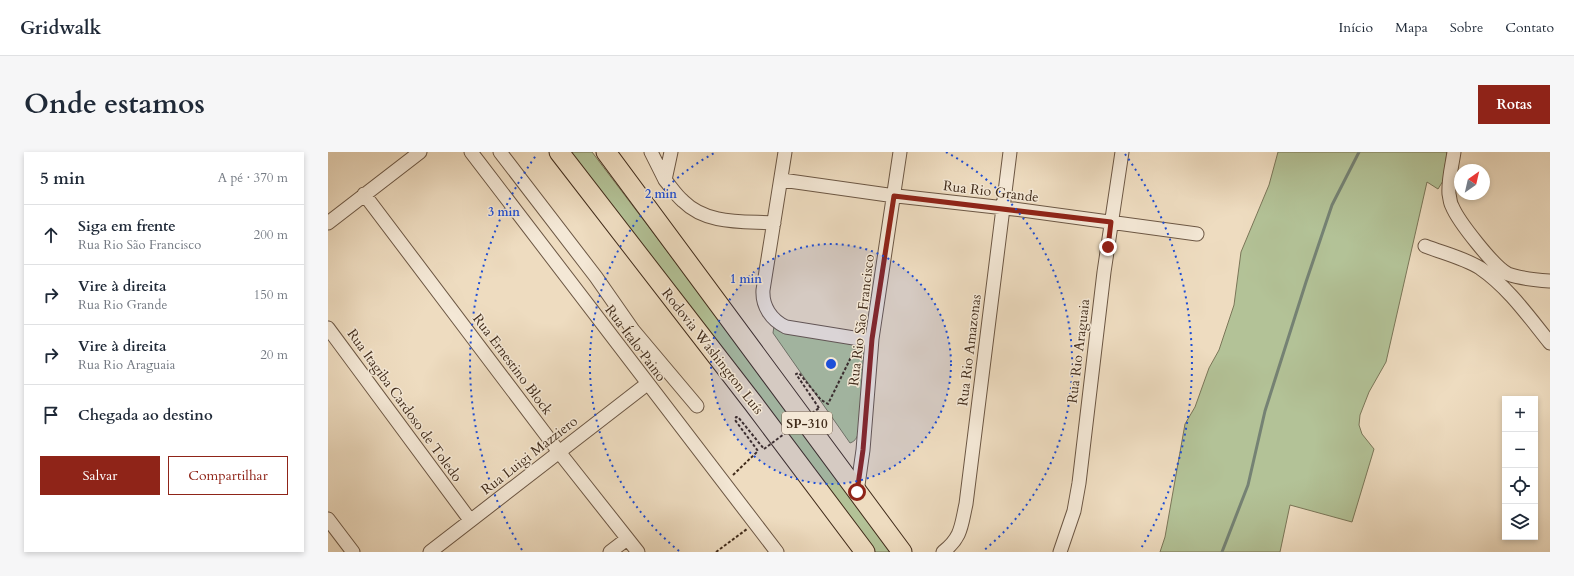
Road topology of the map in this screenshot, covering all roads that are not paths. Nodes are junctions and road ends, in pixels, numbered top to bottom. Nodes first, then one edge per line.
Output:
1 (420, 152) edge
2 (471, 152) edge
3 (500, 152) edge
4 (559, 152) edge
5 (606, 152) edge
6 (651, 152) edge
7 (671, 152) edge
8 (785, 152) edge
9 (900, 152) edge
10 (1010, 152) edge
11 (1122, 152) edge
12 (1454, 152) edge
13 (665, 180) junction
14 (782, 180) junction
15 (364, 194) junction
16 (894, 196) junction
17 (1003, 209) junction
18 (1111, 222) junction
19 (328, 223) edge
20 (774, 223) junction
21 (1197, 234) dead end
22 (1425, 246) dead end
23 (1550, 281) edge
24 (328, 328) edge
25 (866, 339) junction
26 (1550, 343) edge
27 (647, 384) junction
28 (697, 406) dead end
29 (559, 452) junction
30 (857, 492) junction
31 (328, 519) edge
32 (470, 520) junction
33 (627, 539) junction
34 (949, 550) edge
35 (353, 552) edge
36 (430, 552) edge
37 (610, 552) edge
38 (638, 552) edge
39 (777, 552) edge
40 (865, 552) edge
41 (902, 552) edge
42 (1060, 552) edge

1 - 15 street
2 - 27 street, Rua Ítalo Paino
3 - 28 street
4 - 40 highway, Rodovia Washington Luís / SP-310
5 - 30 highway, SP-310
6 - 13 street
7 - 13 street
8 - 14 street
9 - 16 street, Rua Rio São Francisco
10 - 17 street, Rua Rio Amazonas
11 - 18 street, Rua Rio Araguaia
12 - 23 street
13 - 20 street
14 - 16 street, Rua Rio Grande
14 - 20 street
15 - 19 street
15 - 29 street, Rua Ernestino Block
16 - 17 street, Rua Rio Grande
16 - 25 street, Rua Rio São Francisco
17 - 18 street, Rua Rio Grande
17 - 34 street, Rua Rio Amazonas
18 - 21 street, Rua Rio Grande
18 - 42 street, Rua Rio Araguaia
20 - 25 street
22 - 26 street
24 - 32 street, Rua Itagiba Cardoso de Toledo
25 - 30 street, Rua Rio São Francisco
27 - 29 street, Rua Luigi Mazziero
27 - 39 street, Rua Ítalo Paino
29 - 32 street, Rua Luigi Mazziero
29 - 33 street, Rua Ernestino Block
30 - 41 highway, SP-310
31 - 35 street
32 - 36 street, Rua Luigi Mazziero
33 - 37 street
33 - 38 street, Rua Ernestino Block

